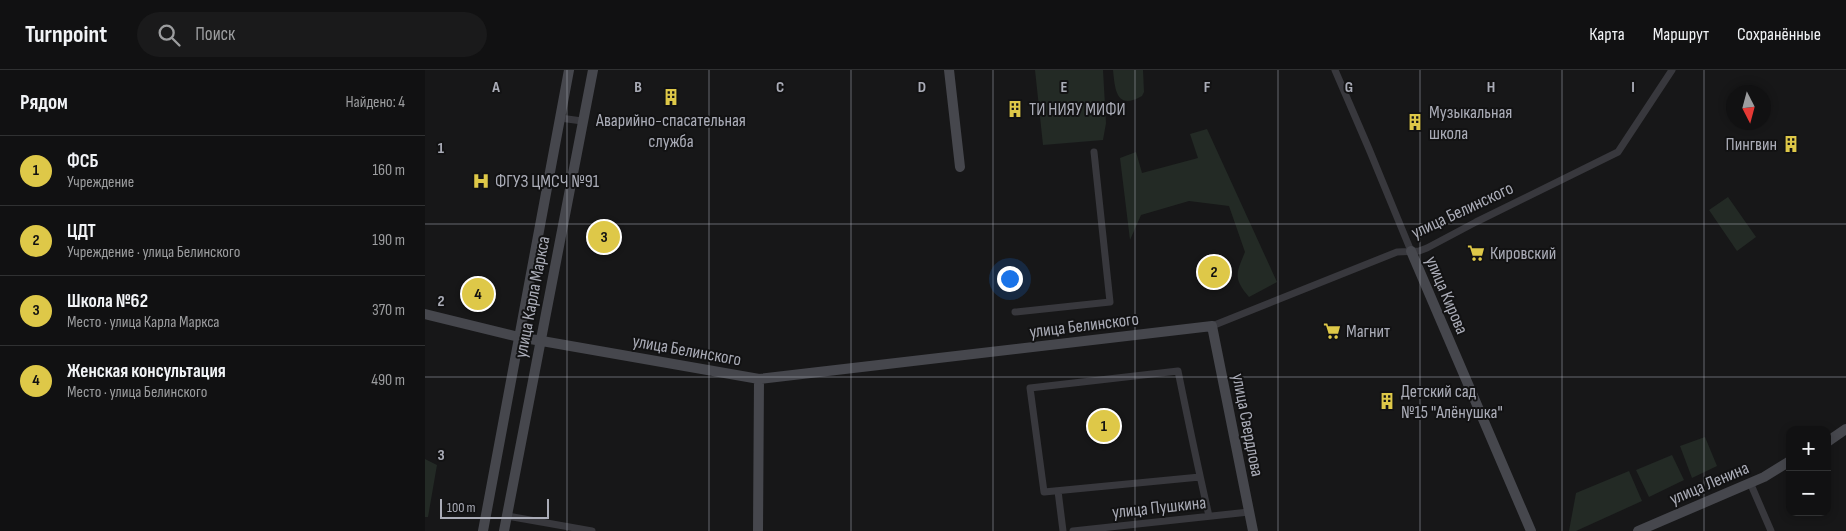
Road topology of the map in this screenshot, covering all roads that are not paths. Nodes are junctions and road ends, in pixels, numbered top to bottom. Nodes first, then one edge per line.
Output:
1 (569, 70) edge
2 (593, 70) edge
3 (949, 70) edge
4 (1335, 70) edge
5 (1672, 70) edge
6 (560, 118) junction
7 (582, 121) junction
8 (1094, 152) dead end
9 (960, 167) dead end
10 (1411, 251) junction
11 (1015, 312) dead end
12 (425, 314) edge
13 (1212, 326) junction
14 (519, 337) junction
15 (540, 340) junction
16 (759, 380) junction
17 (1846, 423) edge
18 (1846, 429) edge
19 (1831, 433) edge
20 (1831, 439) edge
21 (1786, 463) edge
22 (1786, 469) edge
23 (1200, 477) junction
24 (1751, 485) junction
25 (1058, 491) junction
26 (1249, 512) junction
27 (507, 516) junction
28 (1209, 516) junction
29 (483, 531) edge
30 (504, 531) edge
31 (592, 531) edge
32 (758, 531) edge
33 (1063, 531) edge
34 (1073, 531) edge
35 (1253, 531) edge
36 (1531, 531) edge
37 (1638, 531) edge
38 (1650, 531) edge
39 (1771, 531) edge

1 - 6 street, улица Карла Маркса
2 - 7 street, улица Карла Маркса
3 - 9 street
4 - 10 street, улица Кирова
5 - 10 street, улица Белинского
6 - 7 street
6 - 14 street, улица Карла Маркса
7 - 15 street, улица Карла Маркса
8 - 11 street
10 - 13 street, улица Белинского
10 - 36 street, улица Кирова
12 - 14 street, улица Белинского
13 - 16 street, улица Белинского
13 - 26 street, улица Свердлова
14 - 15 street, улица Белинского
14 - 29 street, улица Карла Маркса
15 - 16 street, улица Белинского
15 - 27 street, улица Карла Маркса
16 - 32 street
17 - 19 street
18 - 20 street
21 - 24 street, улица Ленина
22 - 24 street
23 - 25 street
23 - 25 street
23 - 28 street
24 - 37 street, улица Ленина
24 - 38 street
24 - 39 street
25 - 33 street
26 - 28 street, улица Пушкина
26 - 35 street, улица Свердлова
27 - 30 street, улица Карла Маркса
27 - 31 street
28 - 34 street, улица Пушкина

